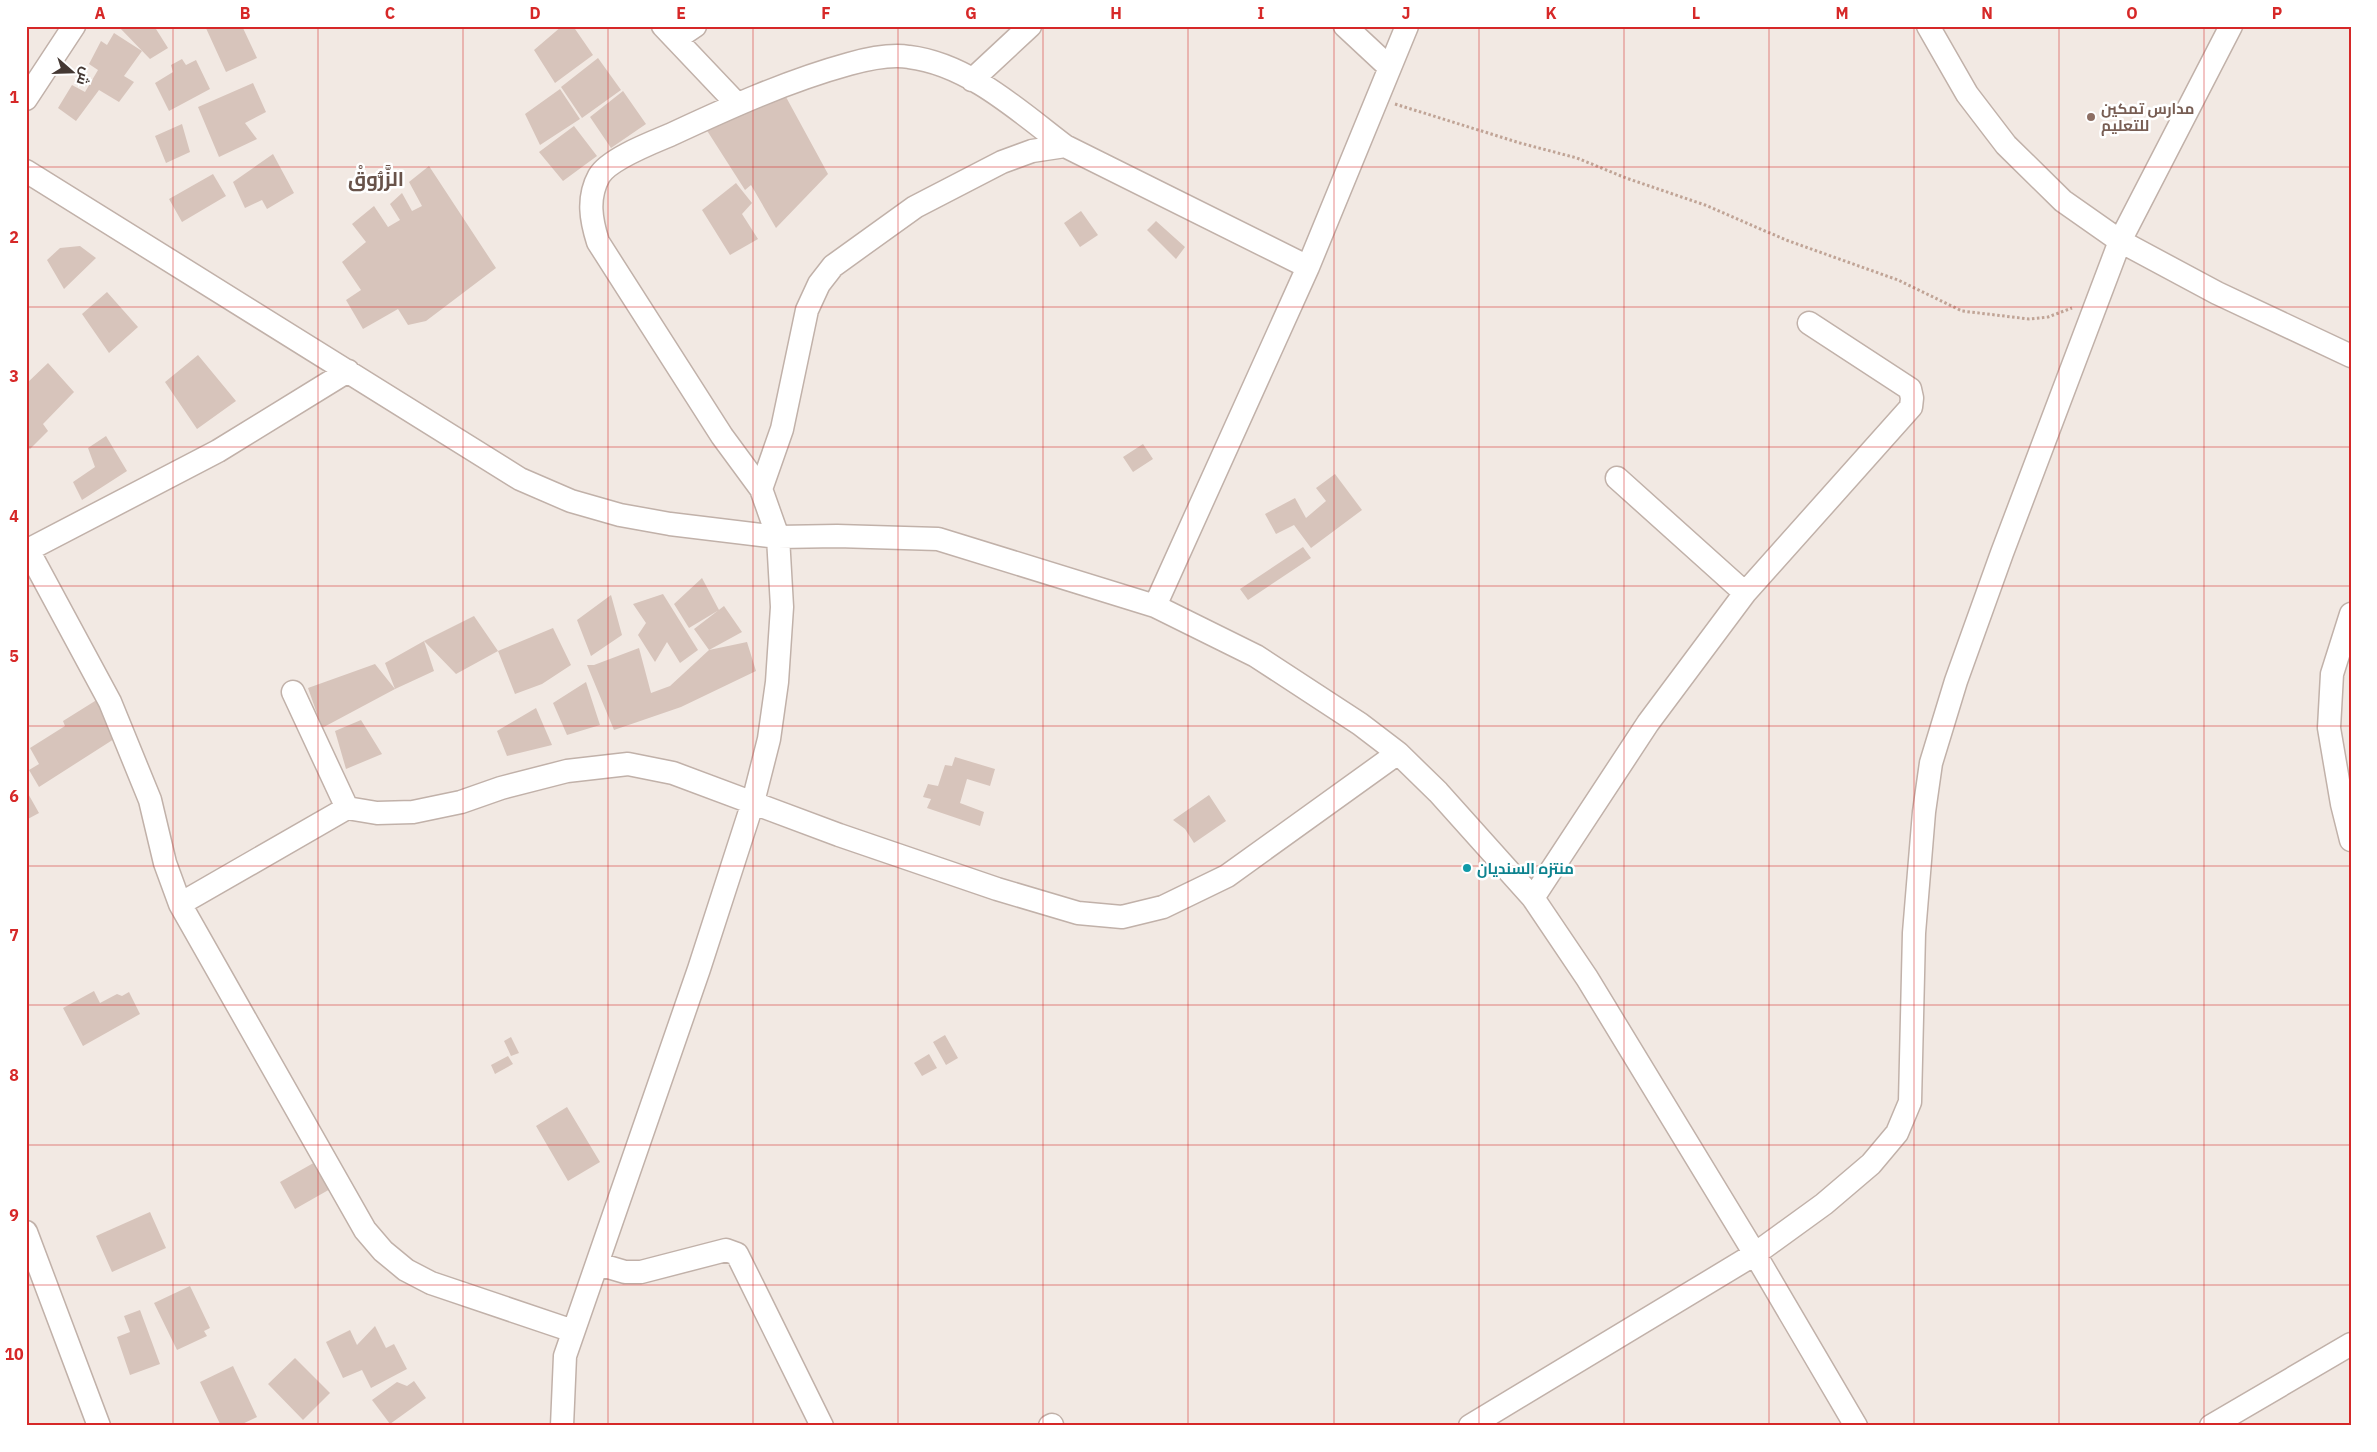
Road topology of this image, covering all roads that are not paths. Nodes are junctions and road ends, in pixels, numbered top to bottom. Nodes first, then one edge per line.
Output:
1 (74, 26) edge
2 (1030, 26) edge
3 (1345, 26) edge
4 (1407, 26) edge
5 (1928, 26) edge
6 (2231, 26) edge
7 (678, 30) edge
8 (1390, 67) junction
9 (972, 80) junction
10 (26, 99) edge
11 (737, 104) junction
12 (1065, 146) junction
13 (26, 171) edge
14 (2120, 241) junction
15 (1308, 267) junction
16 (1810, 323) dead end
17 (2351, 356) edge
18 (348, 371) junction
19 (1617, 478) dead end
20 (761, 489) junction
21 (778, 537) junction
22 (27, 550) edge
23 (1745, 593) junction
24 (1155, 606) junction
25 (2351, 614) edge
26 (293, 692) dead end
27 (1398, 753) junction
28 (753, 802) junction
29 (347, 808) junction
30 (2351, 840) edge
31 (1533, 898) junction
32 (180, 904) junction
33 (26, 1232) edge
34 (1755, 1254) junction
35 (598, 1264) junction
36 (573, 1331) junction
37 (2351, 1344) edge
38 (100, 1426) edge
39 (562, 1426) edge
40 (822, 1426) edge
41 (1470, 1426) edge
42 (1856, 1426) edge
43 (2211, 1426) edge

1 - 10 street
2 - 9 street
3 - 8 street
4 - 8 street
5 - 14 street
6 - 14 street
7 - 11 street
8 - 15 street
9 - 11 street
9 - 12 street
11 - 20 street
12 - 15 street
12 - 20 street
13 - 18 street
14 - 17 street
14 - 34 street
15 - 24 street
16 - 23 street
18 - 21 street
18 - 22 street
19 - 23 street
20 - 21 street
21 - 24 street
21 - 28 street
22 - 32 street
23 - 31 street
24 - 27 street
25 - 30 street
26 - 29 street
27 - 28 street
27 - 31 street
28 - 29 street
28 - 35 street
29 - 32 street
31 - 34 street
32 - 36 street
33 - 38 street
34 - 41 street
34 - 42 street
35 - 36 street
35 - 40 street
36 - 39 street
37 - 43 street

